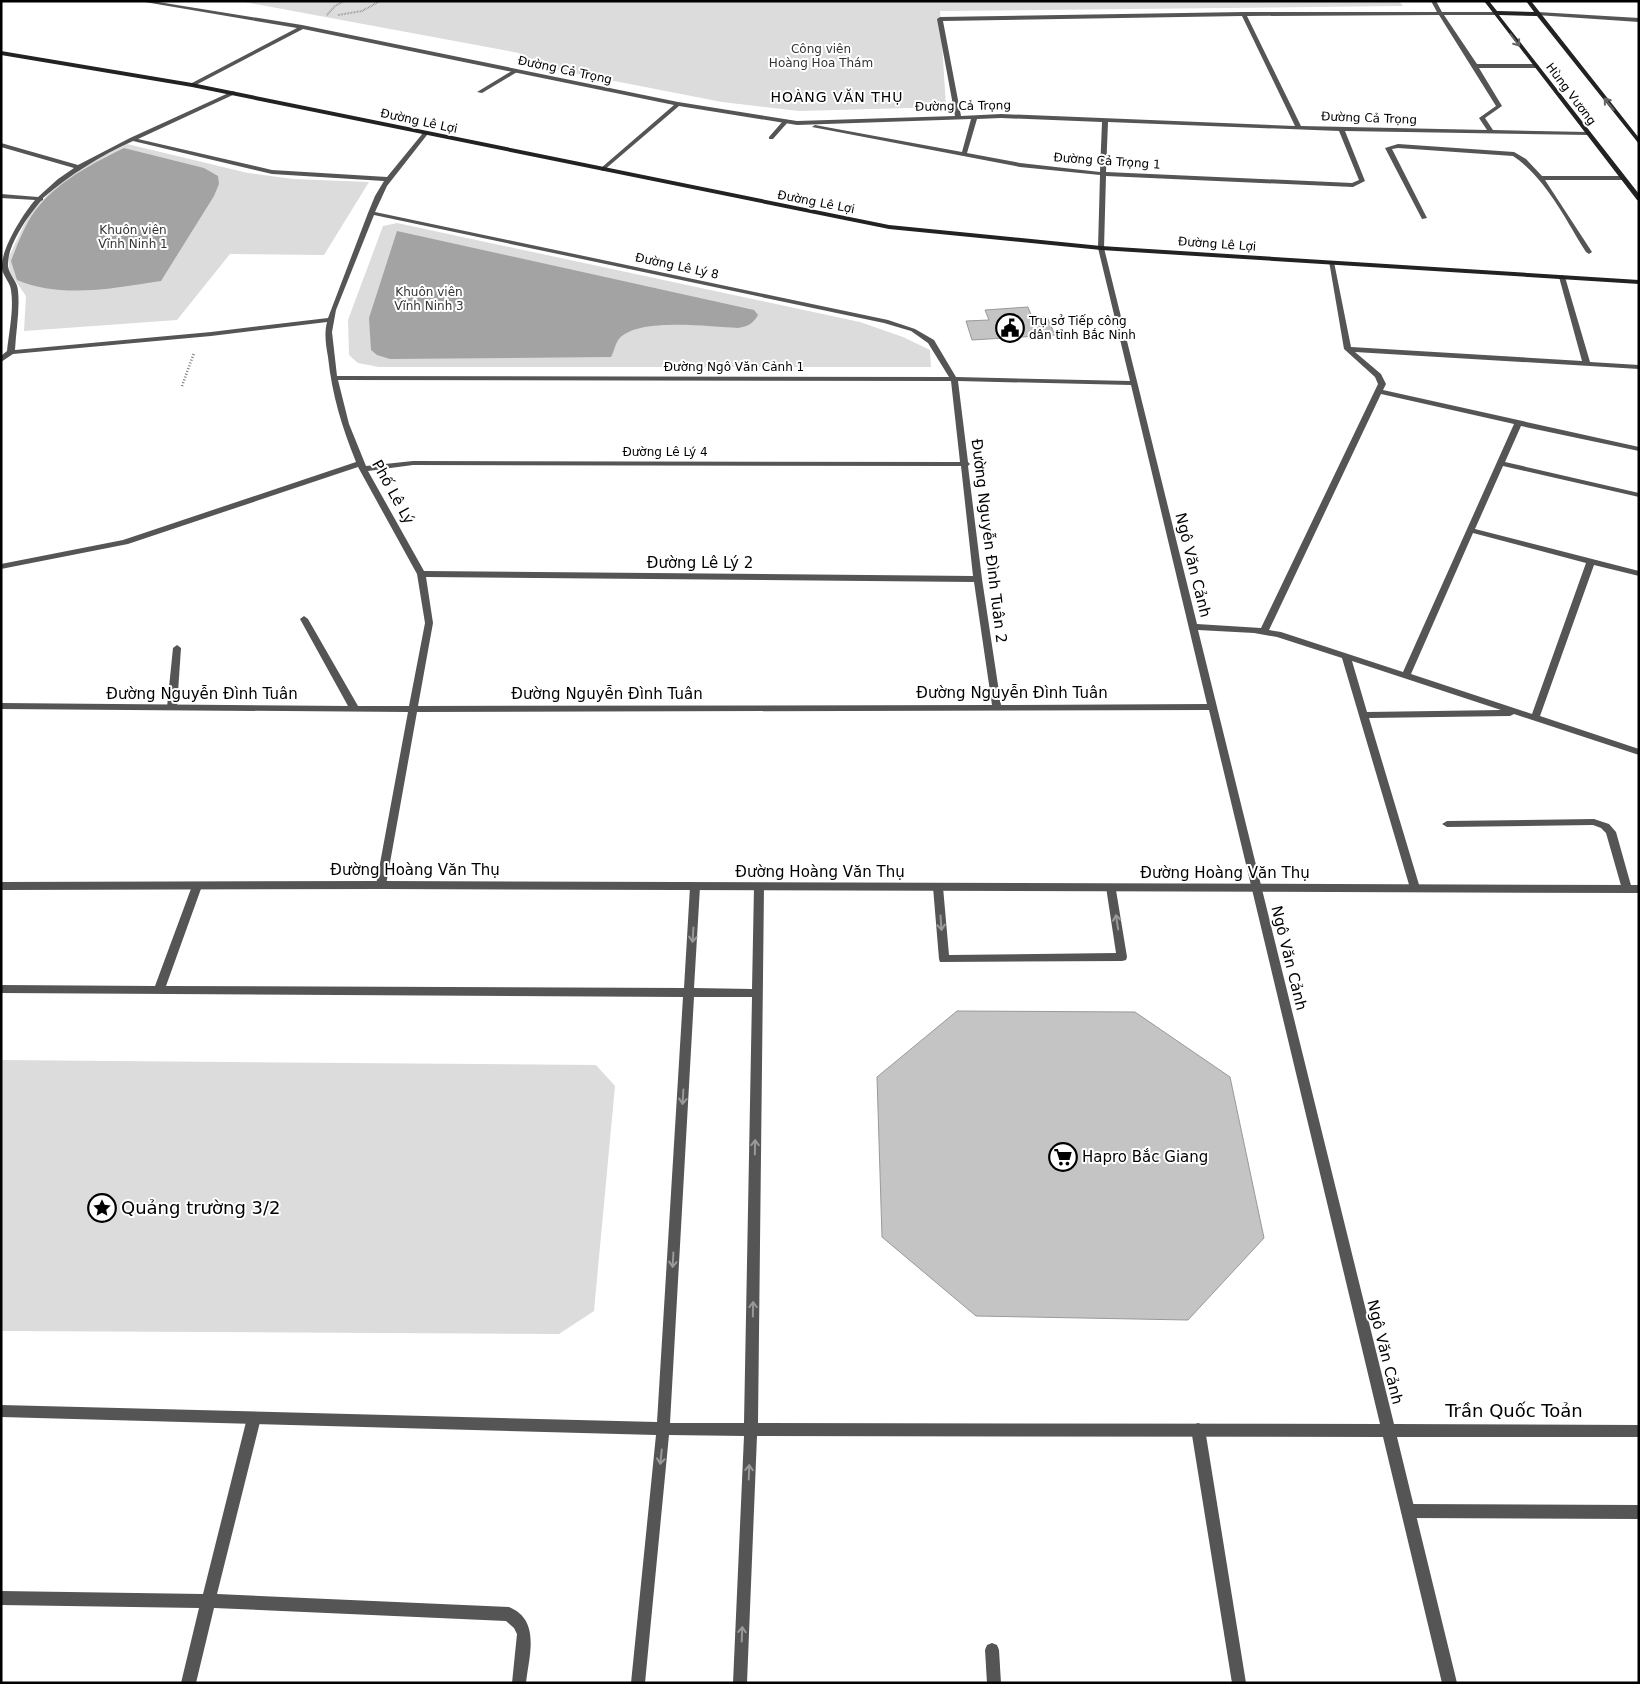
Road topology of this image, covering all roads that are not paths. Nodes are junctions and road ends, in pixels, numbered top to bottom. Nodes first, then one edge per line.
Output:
1 (141, 1) edge
2 (1433, 1) edge
3 (1486, 1) edge
4 (1528, 1) edge
5 (1440, 12) junction
6 (1495, 13) junction
7 (1244, 14) junction
8 (1538, 14) junction
9 (1639, 20) edge
10 (302, 27) junction
11 (1, 53) edge
12 (1475, 66) junction
13 (1536, 66) junction
14 (515, 71) junction
15 (192, 85) junction
16 (480, 92) dead end
17 (234, 94) junction
18 (678, 104) junction
19 (958, 116) junction
20 (975, 116) junction
21 (1105, 120) junction
22 (786, 122) junction
23 (797, 123) junction
24 (1299, 127) junction
25 (1341, 129) junction
26 (1491, 132) junction
27 (425, 134) junction
28 (1588, 134) junction
29 (770, 138) dead end
30 (132, 139) junction
31 (1639, 142) edge
32 (1, 145) edge
33 (964, 155) junction
34 (77, 167) junction
35 (602, 169) junction
36 (1104, 174) junction
37 (1540, 178) junction
38 (1622, 178) junction
39 (388, 179) junction
40 (1, 196) edge
41 (41, 199) junction
42 (1639, 199) edge
43 (371, 213) junction
44 (1424, 218) dead end
45 (1101, 248) junction
46 (1589, 252) dead end
47 (1331, 262) junction
48 (1562, 277) junction
49 (1639, 282) edge
50 (330, 320) junction
51 (1348, 349) junction
52 (10, 352) junction
53 (1, 360) edge
54 (1587, 365) junction
55 (1639, 367) edge
56 (334, 378) junction
57 (954, 379) junction
58 (1134, 383) junction
59 (1379, 391) junction
60 (1518, 423) junction
61 (1639, 449) edge
62 (1500, 463) junction
63 (966, 464) junction
64 (362, 466) junction
65 (1639, 495) edge
66 (1470, 530) junction
67 (1591, 562) junction
68 (1, 567) edge
69 (421, 574) junction
70 (1639, 574) edge
71 (978, 578) junction
72 (304, 619) dead end
73 (1193, 627) junction
74 (1264, 631) junction
75 (177, 648) dead end
76 (1346, 656) junction
77 (1406, 676) junction
78 (1, 706) edge
79 (997, 706) junction
80 (1212, 707) junction
81 (172, 708) junction
82 (355, 709) junction
83 (414, 709) junction
84 (1518, 712) junction
85 (1364, 715) junction
86 (1535, 718) junction
87 (1639, 752) edge
88 (1447, 824) dead end
89 (381, 885) junction
90 (1, 886) edge
91 (197, 886) junction
92 (695, 886) junction
93 (759, 887) junction
94 (938, 887) junction
95 (1111, 888) junction
96 (1257, 888) junction
97 (1415, 888) junction
98 (1627, 888) junction
99 (1639, 889) edge
100 (160, 988) junction
101 (1, 989) edge
102 (689, 993) junction
103 (758, 993) junction
104 (1, 1411) edge
105 (254, 1418) junction
106 (751, 1428) junction
107 (663, 1429) junction
108 (1198, 1429) junction
109 (1388, 1430) junction
110 (1639, 1431) edge
111 (1408, 1510) junction
112 (1639, 1512) edge
113 (1, 1598) edge
114 (208, 1600) junction
115 (992, 1650) dead end
116 (188, 1683) edge
117 (518, 1683) edge
118 (638, 1683) edge
119 (740, 1683) edge
120 (994, 1683) edge
121 (1239, 1683) edge
122 (1450, 1683) edge

1 - 10 street, Đường Cả Trọng
2 - 5 street
3 - 6 main road, Hùng Vương
4 - 8 main road, Hùng Vương
5 - 6 street
5 - 7 street
5 - 12 street
6 - 8 main road
6 -> 13 main road, Hùng Vương
7 - 19 street
7 - 24 street
8 - 9 street
31 -> 8 main road, Hùng Vương
10 - 14 street, Đường Cả Trọng
10 - 15 street
11 - 15 main road, Đường Lê Lợi
12 - 13 street
12 - 26 street
13 - 28 main road, Hùng Vương
14 - 16 street
14 - 18 street, Đường Cả Trọng
15 - 17 main road, Đường Lê Lợi
17 - 27 main road, Đường Lê Lợi
17 - 30 street
18 - 22 street, Đường Cả Trọng
18 - 35 street
19 - 20 street, Đường Cả Trọng
19 - 23 street, Đường Cả Trọng
20 - 21 street, Đường Cả Trọng
20 - 33 street
21 - 24 street, Đường Cả Trọng
21 - 36 street, Ngô Văn Cảnh
22 - 23 street, Đường Cả Trọng
22 - 29 street
23 - 33 street, Đường Cả Trọng 1
24 - 25 street, Đường Cả Trọng
25 - 26 street, Đường Cả Trọng
25 - 36 street, Đường Cả Trọng 1
26 - 28 street, Đường Cả Trọng
27 - 35 main road, Đường Lê Lợi
27 - 39 street, Phố Lê Lý
28 - 38 main road, Hùng Vương
30 - 34 street
30 - 39 street
32 - 34 street
33 - 36 street, Đường Cả Trọng 1
34 - 41 street
35 - 45 main road, Đường Lê Lợi
36 - 45 street, Ngô Văn Cảnh
37 - 38 street
37 - 44 street
37 - 46 street
38 - 42 main road, Hùng Vương
39 - 43 street, Phố Lê Lý
40 - 41 street
41 - 52 street
43 - 50 street, Phố Lê Lý
43 - 57 street, Đường Lê Lý 8
45 - 47 main road, Đường Lê Lợi
45 - 58 street, Ngô Văn Cảnh
47 - 48 main road, Đường Lê Lợi
47 - 51 street
48 - 49 main road, Đường Lê Lợi
48 - 54 street
50 - 52 street
50 - 56 street, Phố Lê Lý
51 - 54 street
51 - 59 street
52 - 53 street
54 - 55 street
56 - 57 street, Đường Ngô Văn Cảnh 1
56 - 64 street, Phố Lê Lý
57 - 58 street, Đường Ngô Văn Cảnh 1
57 - 63 street, Đường Nguyễn Đình Tuân 2
58 - 73 street, Ngô Văn Cảnh
59 - 60 street
59 - 74 street
60 - 61 street
60 - 62 street
62 - 65 street
62 - 66 street
63 - 64 street, Đường Lê Lý 4
63 - 71 street, Đường Nguyễn Đình Tuân 2
64 - 68 street, Đường Lê Lý 4
64 - 69 street, Phố Lê Lý
66 - 67 street
66 - 77 street
67 - 70 street
67 - 86 street
69 - 71 street, Đường Lê Lý 2
69 - 83 street, Phố Lê Lý
71 - 79 street, Đường Nguyễn Đình Tuân 2
72 - 82 street
73 - 74 street
73 - 80 street, Ngô Văn Cảnh
74 - 76 street
75 - 81 street
76 - 77 street
76 - 85 street
77 - 84 street
78 - 81 street, Đường Nguyễn Đình Tuân
79 - 80 street, Đường Nguyễn Đình Tuân
79 - 83 street, Đường Nguyễn Đình Tuân
80 - 96 street, Ngô Văn Cảnh
81 - 82 street, Đường Nguyễn Đình Tuân
82 - 83 street, Đường Nguyễn Đình Tuân
83 - 89 street, Phố Lê Lý
84 - 85 street
84 - 86 street
85 - 97 street
86 - 87 street
88 - 98 street
89 - 91 street, Đường Hoàng Văn Thụ
89 - 92 street, Đường Hoàng Văn Thụ
90 - 91 street, Đường Hoàng Văn Thụ
91 - 100 street
92 - 93 street, Đường Hoàng Văn Thụ
92 -> 102 street
93 - 94 street, Đường Hoàng Văn Thụ
93 - 103 street
94 - 95 street, Đường Hoàng Văn Thụ
94 -> 95 street
95 - 96 street, Đường Hoàng Văn Thụ
96 - 97 street, Đường Hoàng Văn Thụ
96 - 109 street, Ngô Văn Cảnh
97 - 98 street, Đường Hoàng Văn Thụ
98 - 99 street, Đường Hoàng Văn Thụ
100 - 101 street
100 - 102 street
102 - 103 street
102 -> 107 street
106 -> 103 street
104 - 105 street, Trần Quốc Toản
105 - 107 street, Trần Quốc Toản
105 - 114 street
106 - 107 street, Trần Quốc Toản
106 - 108 street, Trần Quốc Toản
119 -> 106 street
107 -> 118 street
108 - 109 street, Trần Quốc Toản
108 - 121 street
109 - 110 street, Trần Quốc Toản
109 - 111 street, Ngô Văn Cảnh
111 - 112 street
111 - 122 street, Ngô Văn Cảnh
113 - 114 street
114 - 116 street
114 - 117 street
115 - 120 street

